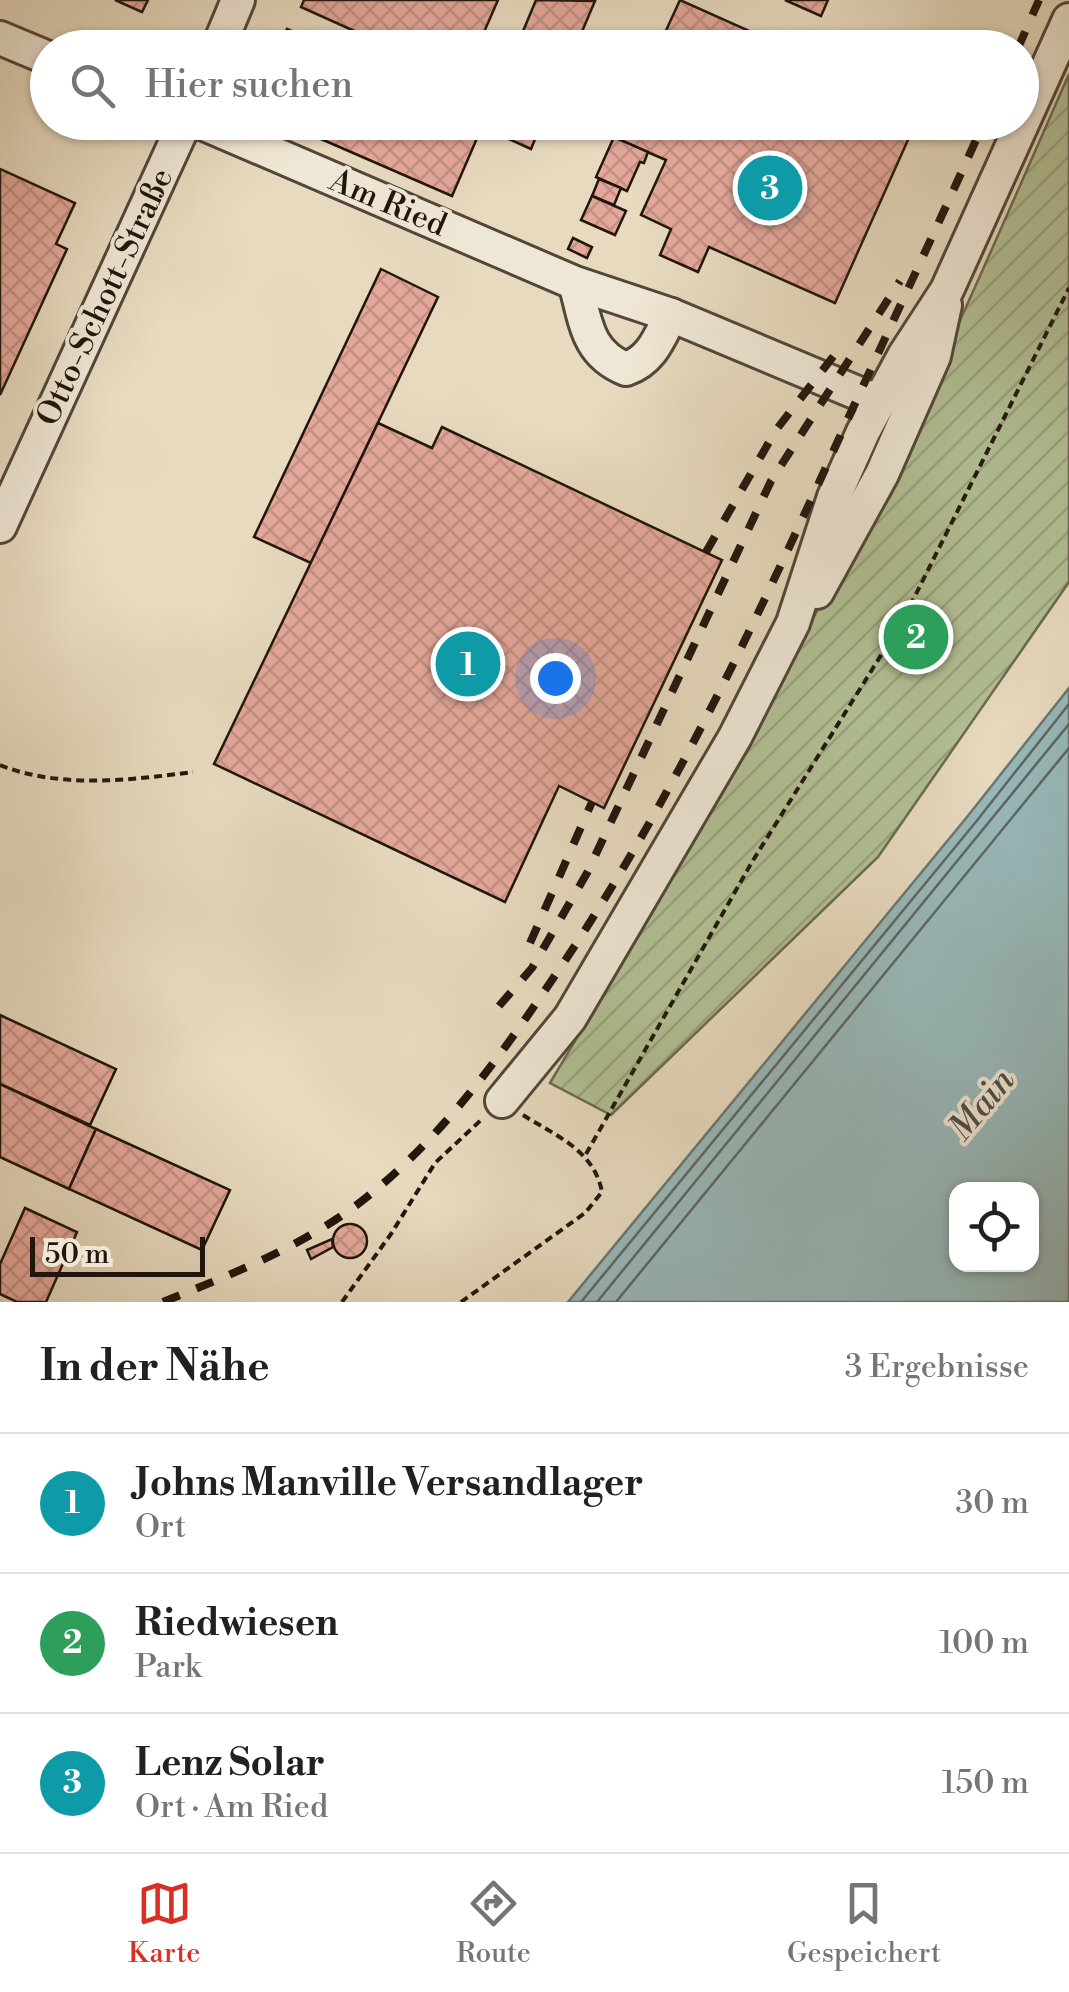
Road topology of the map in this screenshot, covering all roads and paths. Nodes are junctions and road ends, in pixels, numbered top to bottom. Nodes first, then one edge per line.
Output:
1 (238, 0) edge
2 (1069, 20) edge
3 (226, 30) edge
4 (0, 38) edge
5 (30, 50) edge
6 (1039, 87) edge
7 (177, 140) edge
8 (242, 140) edge
9 (1015, 140) edge
10 (575, 283) junction
11 (1069, 288) edge
12 (948, 290) junction
13 (671, 315) junction
14 (879, 402) junction
15 (0, 526) edge
16 (793, 623) junction
17 (0, 765) edge
18 (193, 772) dead end
19 (502, 1100) junction
20 (586, 1154) junction
21 (342, 1302) edge
22 (460, 1302) edge

1 - 3 street
2 - 6 street
4 - 5 street
7 - 15 street, Otto-Schott-Straße
8 - 10 street, Am Ried
9 - 12 street
10 - 13 street, Am Ried
10 - 13 street
11 - 20 path
12 - 14 street
12 - 16 street
13 - 14 street, Am Ried
14 - 16 street
16 - 19 street
17 - 18 path
19 - 20 path
19 - 21 path
20 - 22 path

